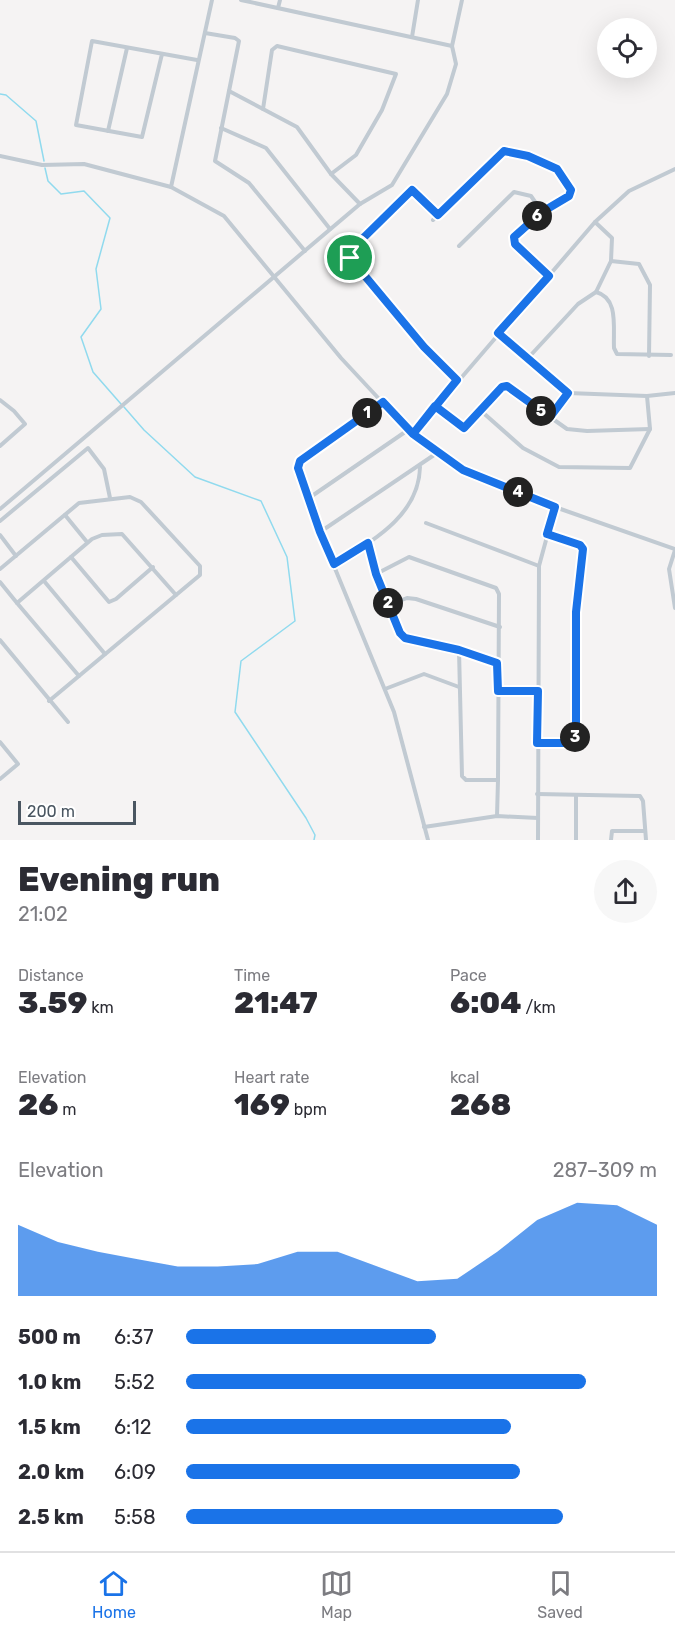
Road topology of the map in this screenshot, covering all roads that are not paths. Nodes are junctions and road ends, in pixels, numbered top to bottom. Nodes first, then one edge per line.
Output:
1 (212, 0) edge
2 (241, 0) edge
3 (280, 0) edge
4 (418, 0) edge
5 (462, 0) edge
6 (278, 8) junction
7 (205, 33) junction
8 (412, 37) junction
9 (452, 46) junction
10 (127, 48) junction
11 (162, 54) junction
12 (197, 60) junction
13 (229, 91) junction
14 (263, 109) junction
15 (221, 128) junction
16 (108, 131) junction
17 (0, 156) edge
18 (675, 170) edge
19 (331, 174) junction
20 (171, 187) junction
21 (360, 204) junction
22 (542, 212) junction
23 (438, 215) junction
24 (433, 220) dead end
25 (595, 222) junction
26 (330, 229) junction
27 (459, 246) dead end
28 (305, 252) junction
29 (611, 261) junction
30 (549, 276) junction
31 (273, 278) junction
32 (596, 292) junction
33 (498, 333) junction
34 (670, 355) dead end
35 (649, 356) junction
36 (529, 357) junction
37 (457, 380) junction
38 (568, 393) junction
39 (675, 393) edge
40 (647, 396) junction
41 (0, 400) edge
42 (383, 402) junction
43 (435, 406) junction
44 (480, 410) junction
45 (550, 417) junction
46 (650, 429) junction
47 (408, 430) junction
48 (413, 434) junction
49 (82, 440) junction
50 (0, 446) edge
51 (88, 448) junction
52 (437, 453) junction
53 (420, 466) junction
54 (110, 498) junction
55 (309, 498) junction
56 (555, 507) junction
57 (0, 509) edge
58 (65, 515) junction
59 (0, 521) edge
60 (426, 523) dead end
61 (320, 532) junction
62 (547, 534) junction
63 (0, 535) edge
64 (87, 542) junction
65 (368, 543) junction
66 (675, 549) edge
67 (16, 556) junction
68 (71, 556) junction
69 (334, 564) junction
70 (539, 566) junction
71 (153, 567) junction
72 (0, 568) edge
73 (376, 574) junction
74 (44, 580) junction
75 (0, 582) edge
76 (176, 595) junction
77 (16, 603) junction
78 (389, 605) junction
79 (675, 608) edge
80 (500, 627) junction
81 (0, 640) edge
82 (459, 650) junction
83 (105, 654) junction
84 (497, 663) junction
85 (79, 676) junction
86 (459, 687) junction
87 (385, 689) junction
88 (498, 691) junction
89 (538, 691) junction
90 (49, 701) junction
91 (68, 722) dead end
92 (0, 742) edge
93 (537, 743) junction
94 (0, 779) edge
95 (498, 780) junction
96 (537, 795) junction
97 (576, 796) junction
98 (497, 816) junction
99 (537, 818) junction
100 (424, 827) junction
101 (645, 831) junction
102 (428, 840) edge
103 (538, 840) edge
104 (576, 840) edge
105 (611, 840) edge
106 (646, 840) edge

1 - 7 street
2 - 6 street
3 - 6 street
4 - 8 street
5 - 9 street
6 - 8 street
7 - 12 street
7 - 13 street
8 - 9 street
9 - 21 street
10 - 11 street
10 - 16 street
10 - 16 street
11 - 12 street
11 - 16 street
12 - 20 street
13 - 14 street
13 - 15 street
14 - 19 street
14 - 19 street
15 - 26 street
15 - 28 street
17 - 20 street
18 - 25 street
19 - 21 street
20 - 31 street
21 - 26 street
22 - 23 street
22 - 27 street
22 - 30 street
23 - 24 street
23 - 37 street
25 - 29 street
25 - 30 street
26 - 28 street
28 - 31 street
29 - 32 street
29 - 35 street
30 - 33 street
31 - 42 street
31 - 49 street
32 - 35 street
32 - 36 street
33 - 36 street
33 - 37 street
34 - 35 street
36 - 38 street
37 - 43 street
38 - 40 street
38 - 45 street
39 - 40 street
40 - 46 street
41 - 50 street
42 - 47 street
42 - 55 street
43 - 44 street
43 - 48 street
44 - 45 street
44 - 46 street
45 - 46 street
47 - 48 street
47 - 55 street
48 - 52 street
49 - 51 street
49 - 57 street
51 - 54 street
51 - 59 street
52 - 53 street
52 - 56 street
53 - 61 street
53 - 65 street
54 - 58 street
54 - 76 street
55 - 61 street
56 - 62 street
56 - 66 street
58 - 64 street
58 - 67 street
60 - 70 street
61 - 69 street
62 - 70 street
62 - 93 street
63 - 67 street
64 - 68 street
64 - 71 street
65 - 69 street
65 - 73 street
66 - 79 street
67 - 72 street
68 - 71 street
68 - 74 street
69 - 87 street
70 - 89 street
71 - 76 street
73 - 78 street
73 - 80 street
74 - 77 street
74 - 83 street
75 - 77 street
76 - 83 street
77 - 85 street
78 - 80 street
78 - 82 street
80 - 84 street
81 - 90 street
82 - 84 street
82 - 86 street
83 - 85 street
84 - 88 street
85 - 90 street
86 - 87 street
86 - 95 street
87 - 100 street
88 - 89 street
88 - 95 street
89 - 93 street
90 - 91 street
92 - 94 street
93 - 96 street
95 - 98 street
96 - 97 street
96 - 99 street
97 - 101 street
97 - 104 street
98 - 99 street
98 - 100 street
99 - 103 street
100 - 102 street
101 - 105 street
101 - 106 street

